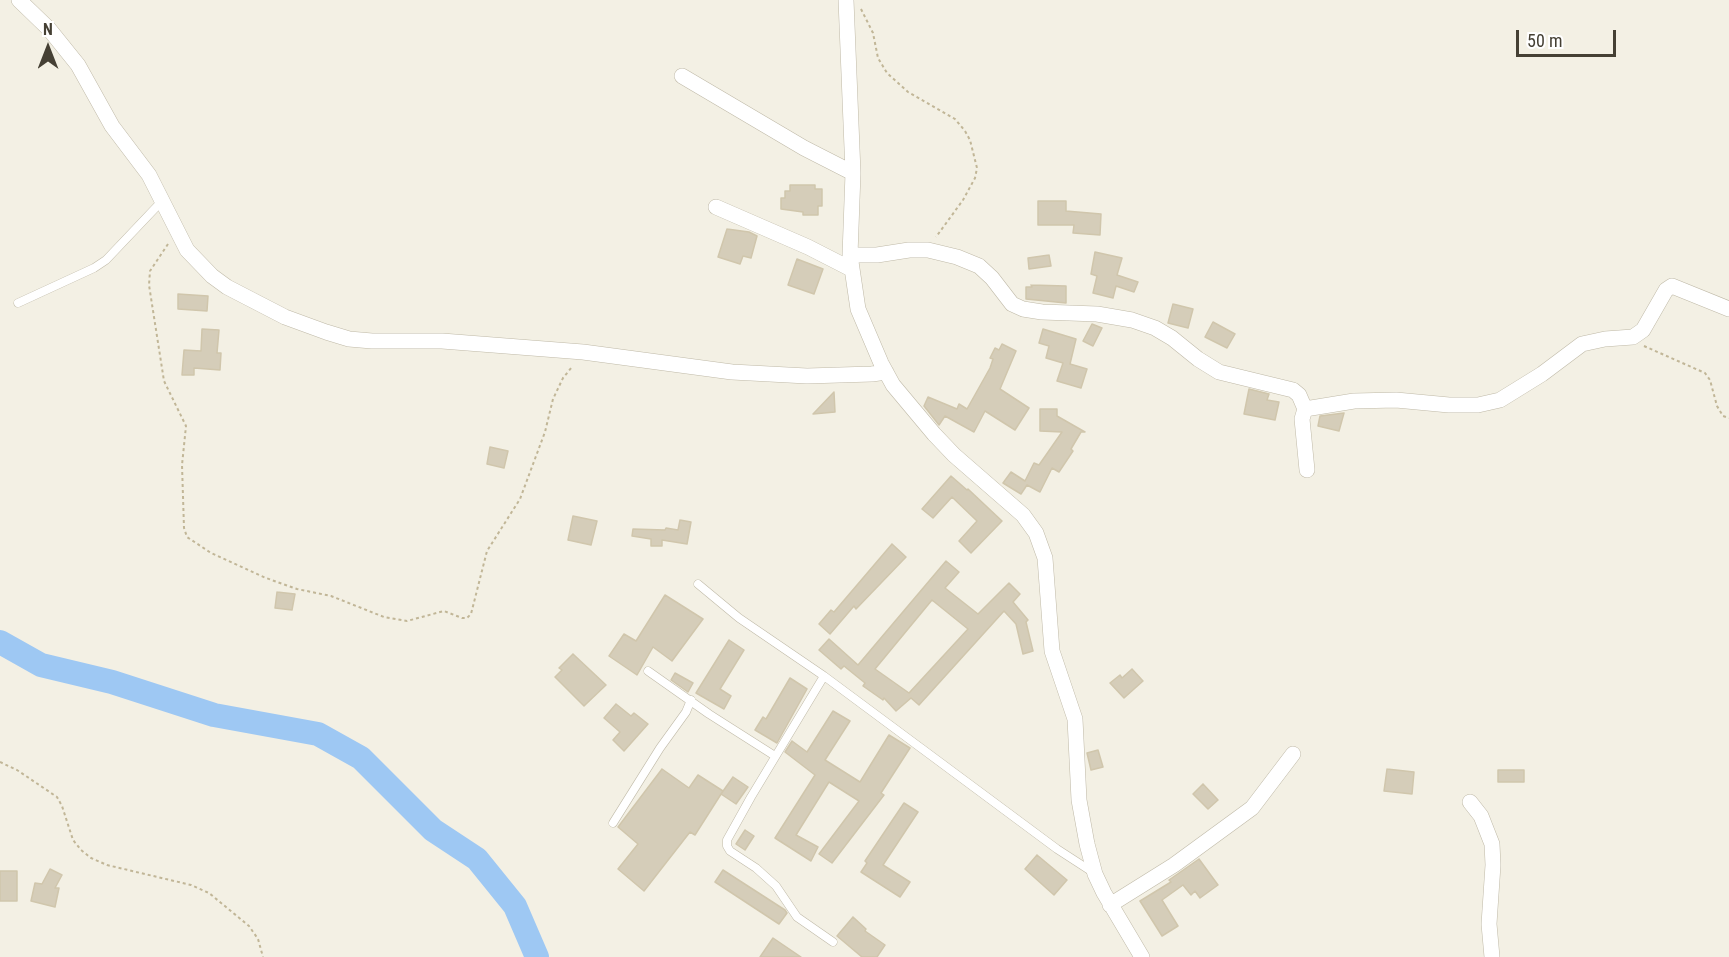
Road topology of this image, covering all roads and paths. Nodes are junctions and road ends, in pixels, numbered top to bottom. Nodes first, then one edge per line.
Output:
1 (19, 0) edge
2 (852, 2) edge
3 (682, 76) dead end
4 (853, 173) junction
5 (162, 201) junction
6 (716, 207) dead end
7 (178, 234) junction
8 (928, 250) junction
9 (851, 262) junction
10 (18, 303) dead end
11 (1729, 309) edge
12 (1623, 338) junction
13 (583, 352) junction
14 (886, 372) junction
15 (1305, 409) junction
16 (1729, 418) edge
17 (1307, 470) dead end
18 (698, 584) dead end
19 (648, 671) dead end
20 (824, 676) junction
21 (691, 700) junction
22 (1293, 754) dead end
23 (775, 756) junction
24 (0, 762) edge
25 (1470, 802) dead end
26 (613, 823) dead end
27 (1095, 874) junction
28 (1110, 905) junction
29 (833, 942) dead end
30 (263, 957) edge
31 (1142, 957) edge
32 (1492, 957) edge

1 - 5 street
2 - 4 street
2 - 8 path
3 - 4 street
4 - 9 street
5 - 7 street
5 - 10 lane
6 - 9 street
7 - 13 street
7 - 13 path
8 - 9 street
8 - 15 street
9 - 14 street
11 - 12 street
12 - 15 street
12 - 16 path
13 - 14 street
14 - 27 street
15 - 17 street
18 - 20 lane
19 - 21 lane
20 - 23 lane
20 - 27 lane
21 - 23 lane
21 - 26 lane
22 - 28 street
23 - 29 lane
24 - 30 path
25 - 32 street
27 - 28 street
28 - 31 street

